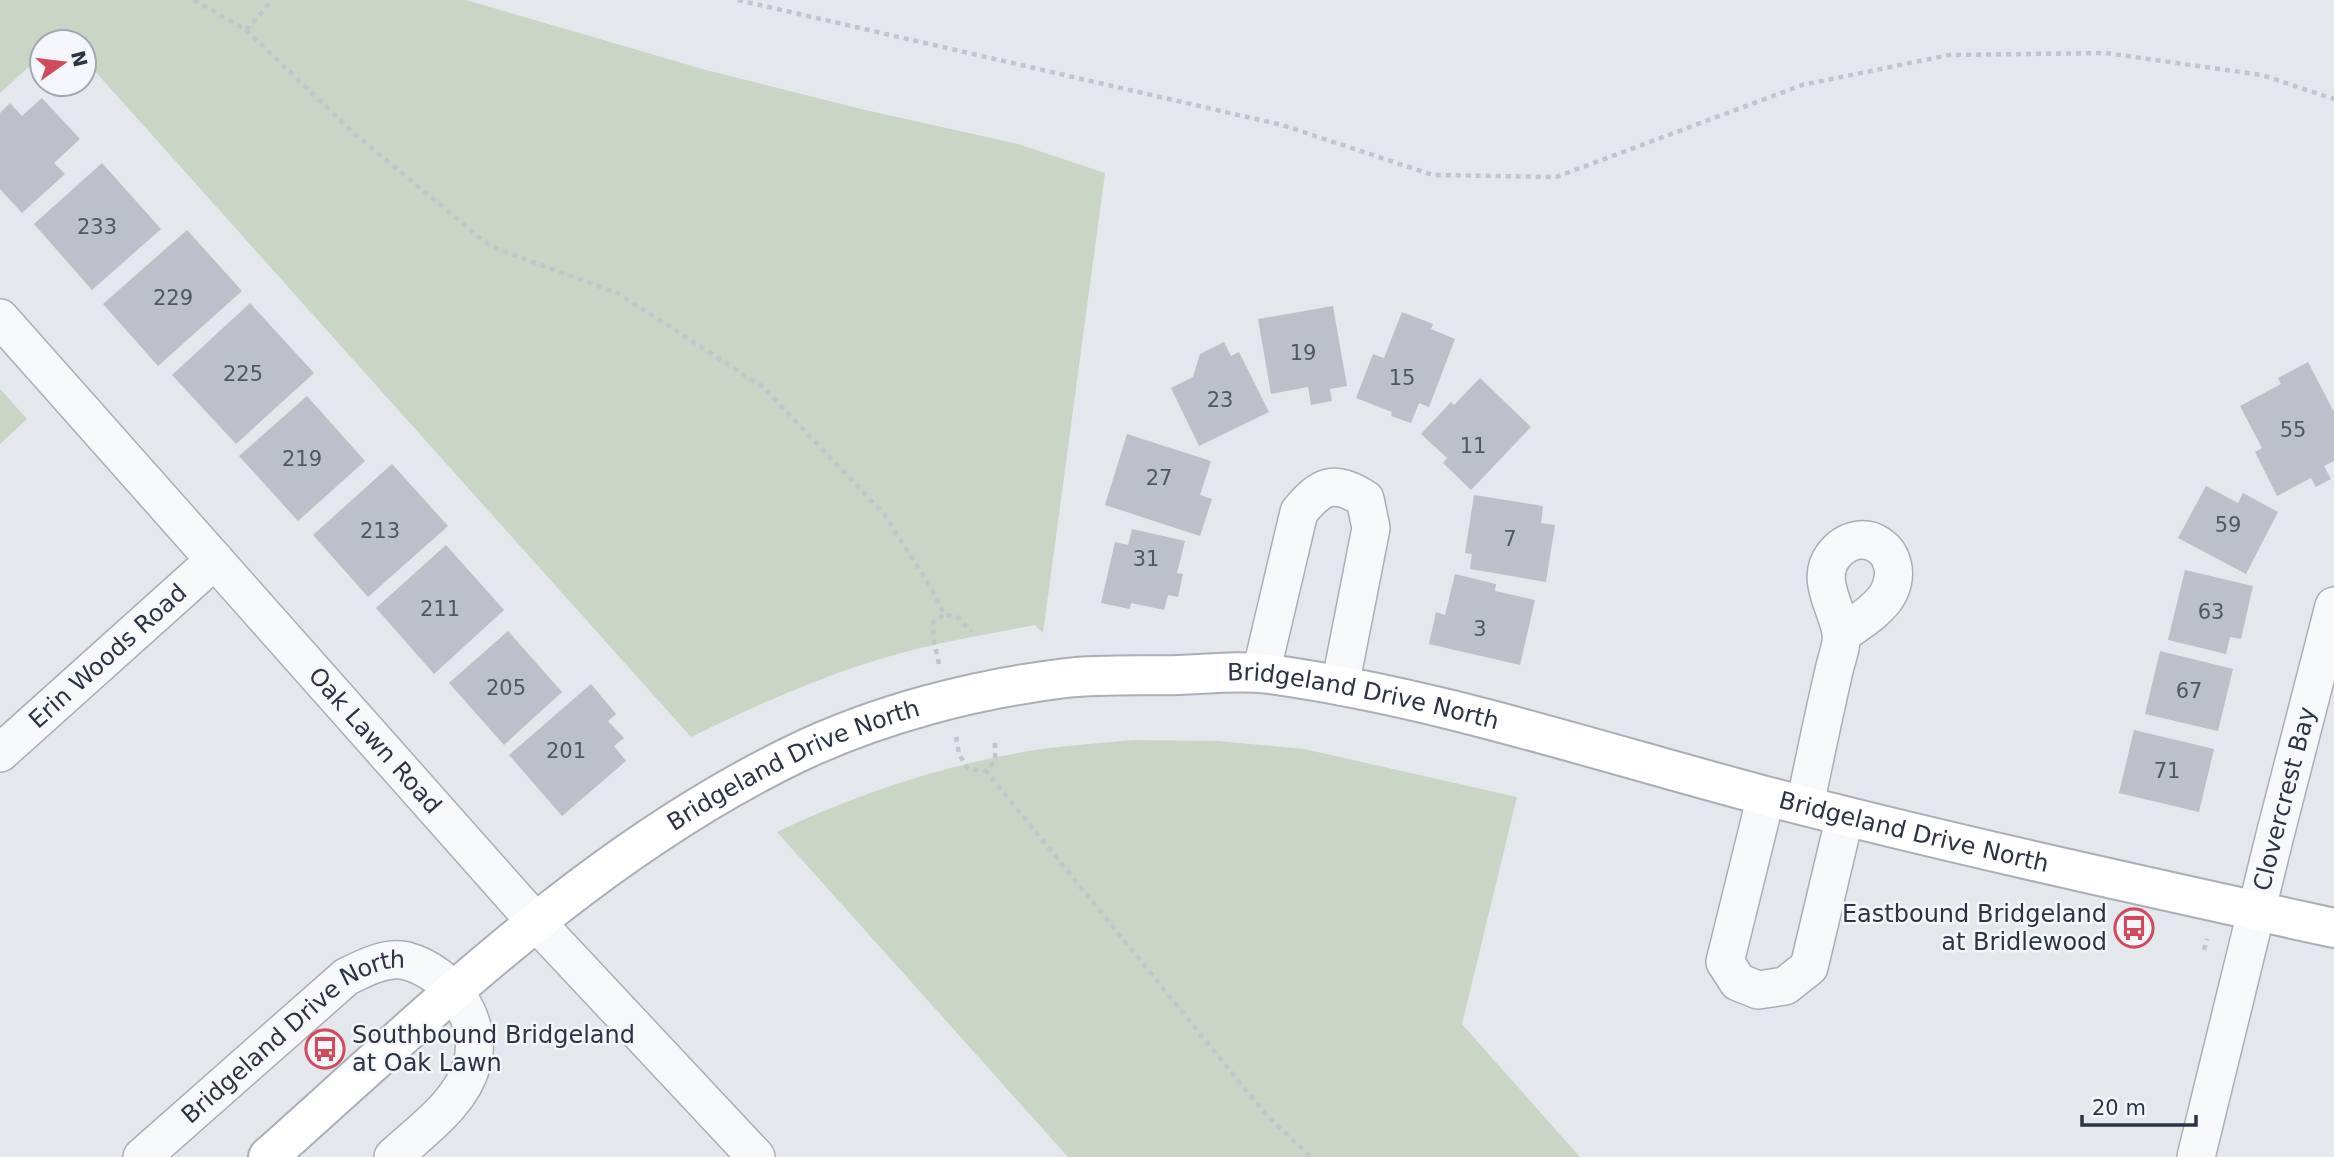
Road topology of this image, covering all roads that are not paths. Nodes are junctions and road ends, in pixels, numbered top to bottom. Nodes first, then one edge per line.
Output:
1 (0, 318) edge
2 (215, 560) junction
3 (2334, 606) edge
4 (1842, 634) dead end
5 (1261, 673) junction
6 (1340, 686) junction
7 (0, 753) edge
8 (1766, 796) junction
9 (1805, 805) junction
10 (1845, 816) junction
11 (2256, 911) junction
12 (535, 921) junction
13 (2334, 928) edge
14 (455, 990) junction
15 (142, 1157) edge
16 (268, 1157) edge
17 (393, 1157) edge
18 (756, 1157) edge
19 (2196, 1157) edge

1 - 2 street, Oak Lawn Road
2 - 7 street, Erin Woods Road
2 - 12 street, Oak Lawn Road
3 - 11 street, Clovercrest Bay
4 - 9 street
5 - 6 street, Bridgeland Drive North
5 - 6 street
5 - 12 street, Bridgeland Drive North
6 - 8 street, Bridgeland Drive North
8 - 9 street, Bridgeland Drive North
8 - 10 street
9 - 10 street, Bridgeland Drive North
10 - 11 street, Bridgeland Drive North
11 - 13 street, Bridgeland Drive North
11 - 19 street, Clovercrest Bay
12 - 14 street, Bridgeland Drive North
12 - 18 street, Oak Lawn Road
14 - 15 street, Bridgeland Drive North
14 - 16 street, Bridgeland Drive North
14 - 17 street, Bridgeland Drive North

